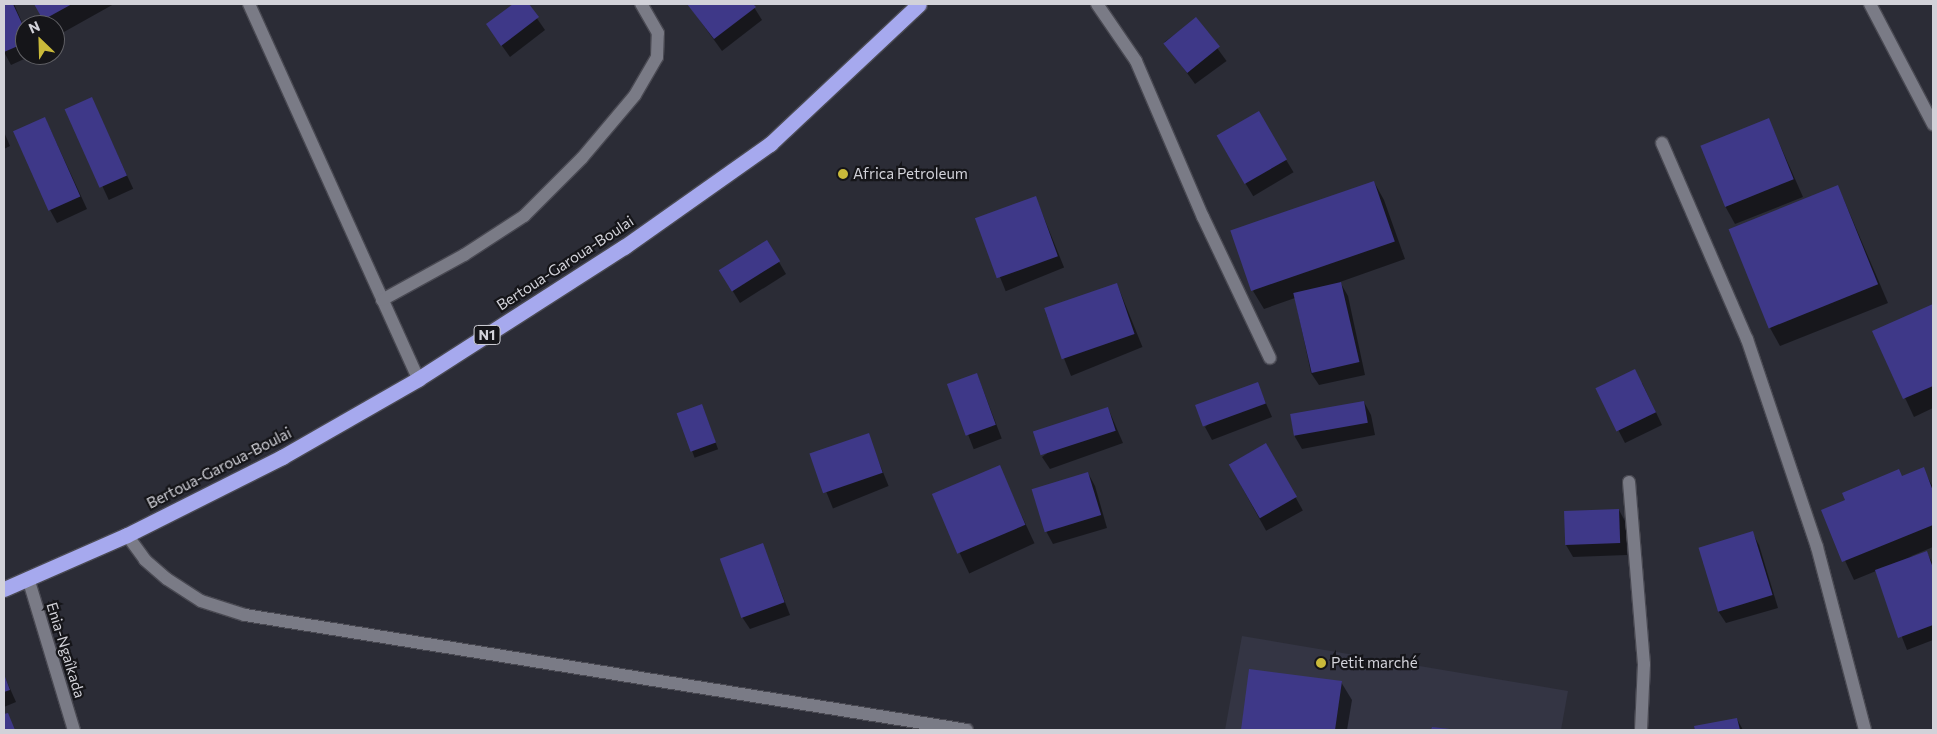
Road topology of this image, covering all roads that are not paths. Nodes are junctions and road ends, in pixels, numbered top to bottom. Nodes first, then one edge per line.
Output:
1 (249, 4) edge
2 (640, 4) edge
3 (919, 4) edge
4 (1097, 4) edge
5 (1870, 4) edge
6 (1933, 124) edge
7 (1662, 142) dead end
8 (382, 300) junction
9 (1270, 358) dead end
10 (418, 379) junction
11 (1629, 482) dead end
12 (127, 535) junction
13 (28, 578) junction
14 (4, 589) edge
15 (74, 730) edge
16 (967, 730) edge
17 (1641, 730) edge
18 (1865, 730) edge

1 - 8 street
2 - 8 street
3 - 10 highway, Bertoua-Garoua-Boulai / N1
4 - 9 street
5 - 6 street
7 - 18 street
8 - 10 street
10 - 12 highway, Bertoua-Garoua-Boulai / N1
11 - 17 street
12 - 13 highway, Bertoua-Garoua-Boulai / N1
12 - 16 street
13 - 14 highway, Bertoua-Garoua-Boulai / N1
13 - 15 street, Enia-Ngaîkada

